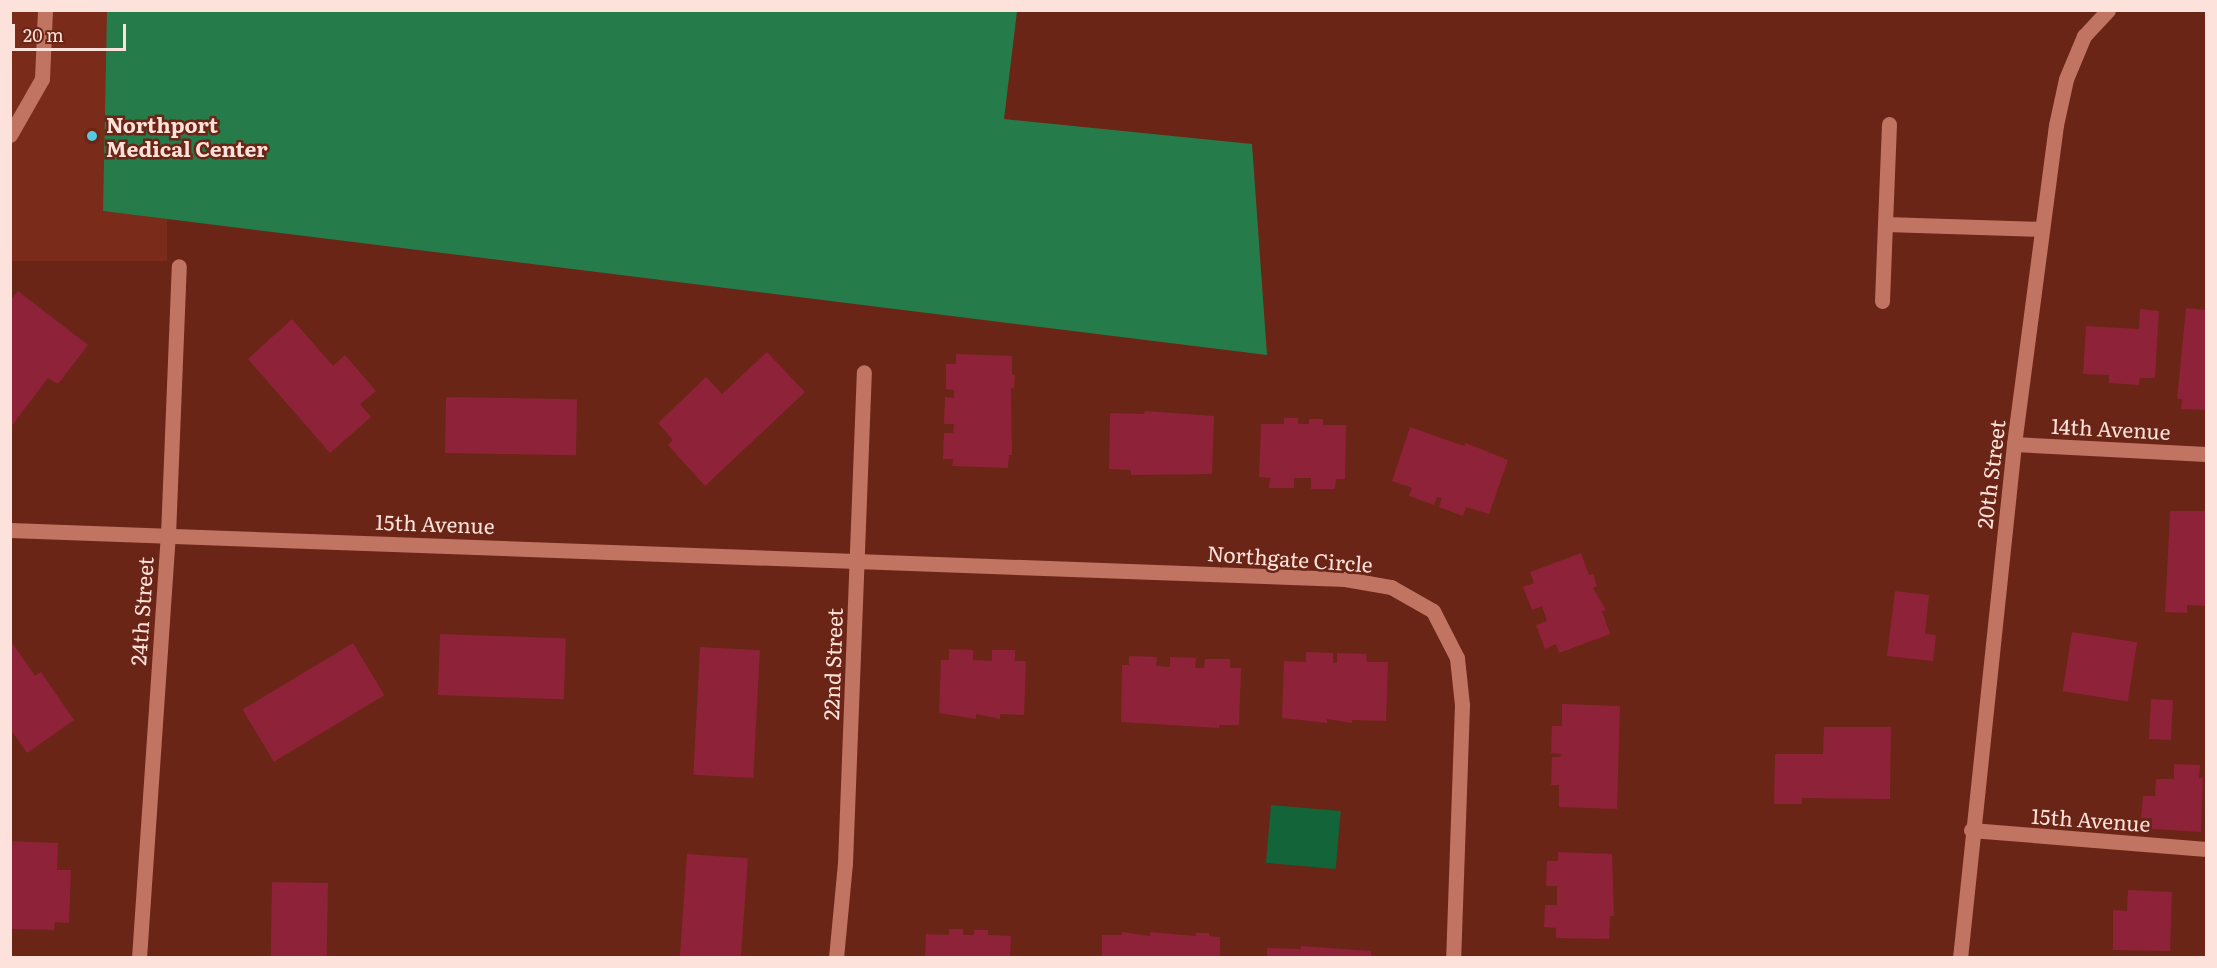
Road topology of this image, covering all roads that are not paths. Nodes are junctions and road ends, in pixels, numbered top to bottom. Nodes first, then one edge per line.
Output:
1 (45, 10) edge
2 (2108, 10) edge
3 (1889, 124) dead end
4 (10, 135) edge
5 (1885, 224) junction
6 (2042, 229) junction
7 (179, 266) dead end
8 (1882, 301) dead end
9 (864, 372) dead end
10 (2014, 444) junction
11 (2206, 454) edge
12 (10, 530) edge
13 (168, 535) junction
14 (857, 560) junction
15 (1971, 830) junction
16 (2206, 849) edge
17 (139, 957) edge
18 (836, 957) edge
19 (1453, 957) edge
20 (1960, 957) edge

1 - 4 street
2 - 6 street, 20th Street
3 - 5 street
5 - 6 street
5 - 8 street
6 - 10 street, 20th Street
7 - 13 street, 24th Street
9 - 14 street, 22nd Street
10 - 11 street, 14th Avenue
10 - 15 street, 20th Street
12 - 13 street, 15th Avenue
13 - 14 street, 15th Avenue
13 - 17 street, 24th Street
14 - 18 street, 22nd Street
14 - 19 street, Northgate Circle
15 - 16 street, 15th Avenue
15 - 20 street, 20th Street

